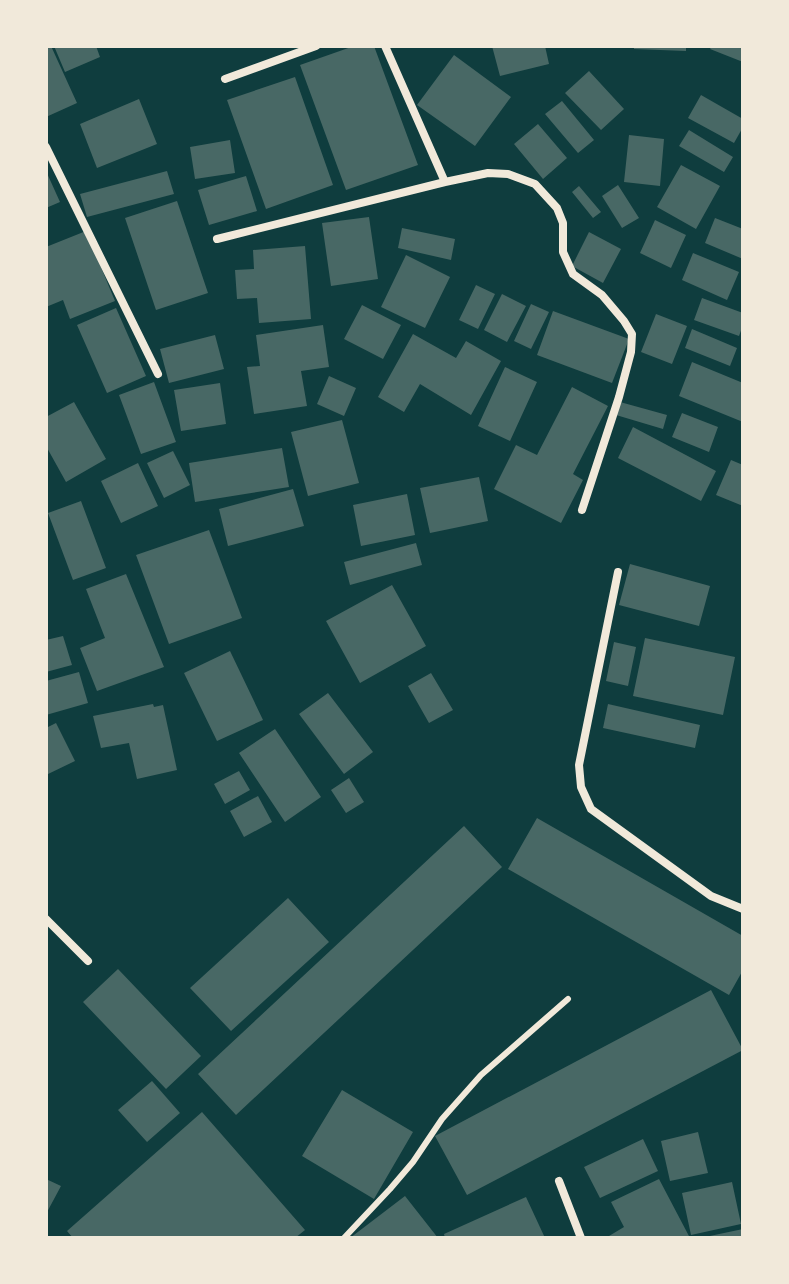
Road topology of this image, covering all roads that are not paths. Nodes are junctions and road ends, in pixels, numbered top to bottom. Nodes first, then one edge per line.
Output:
1 (316, 46) edge
2 (385, 46) edge
3 (225, 79) dead end
4 (46, 147) edge
5 (445, 182) junction
6 (217, 239) dead end
7 (158, 374) dead end
8 (582, 510) dead end
9 (618, 572) dead end
10 (743, 909) edge
11 (46, 919) edge
12 (88, 961) dead end
13 (568, 999) dead end
14 (559, 1181) dead end
15 (344, 1238) edge
16 (581, 1238) edge

1 - 3 street
2 - 5 street
4 - 7 street
5 - 6 street
5 - 8 street
9 - 10 street
11 - 12 street
13 - 15 lane
14 - 16 street

